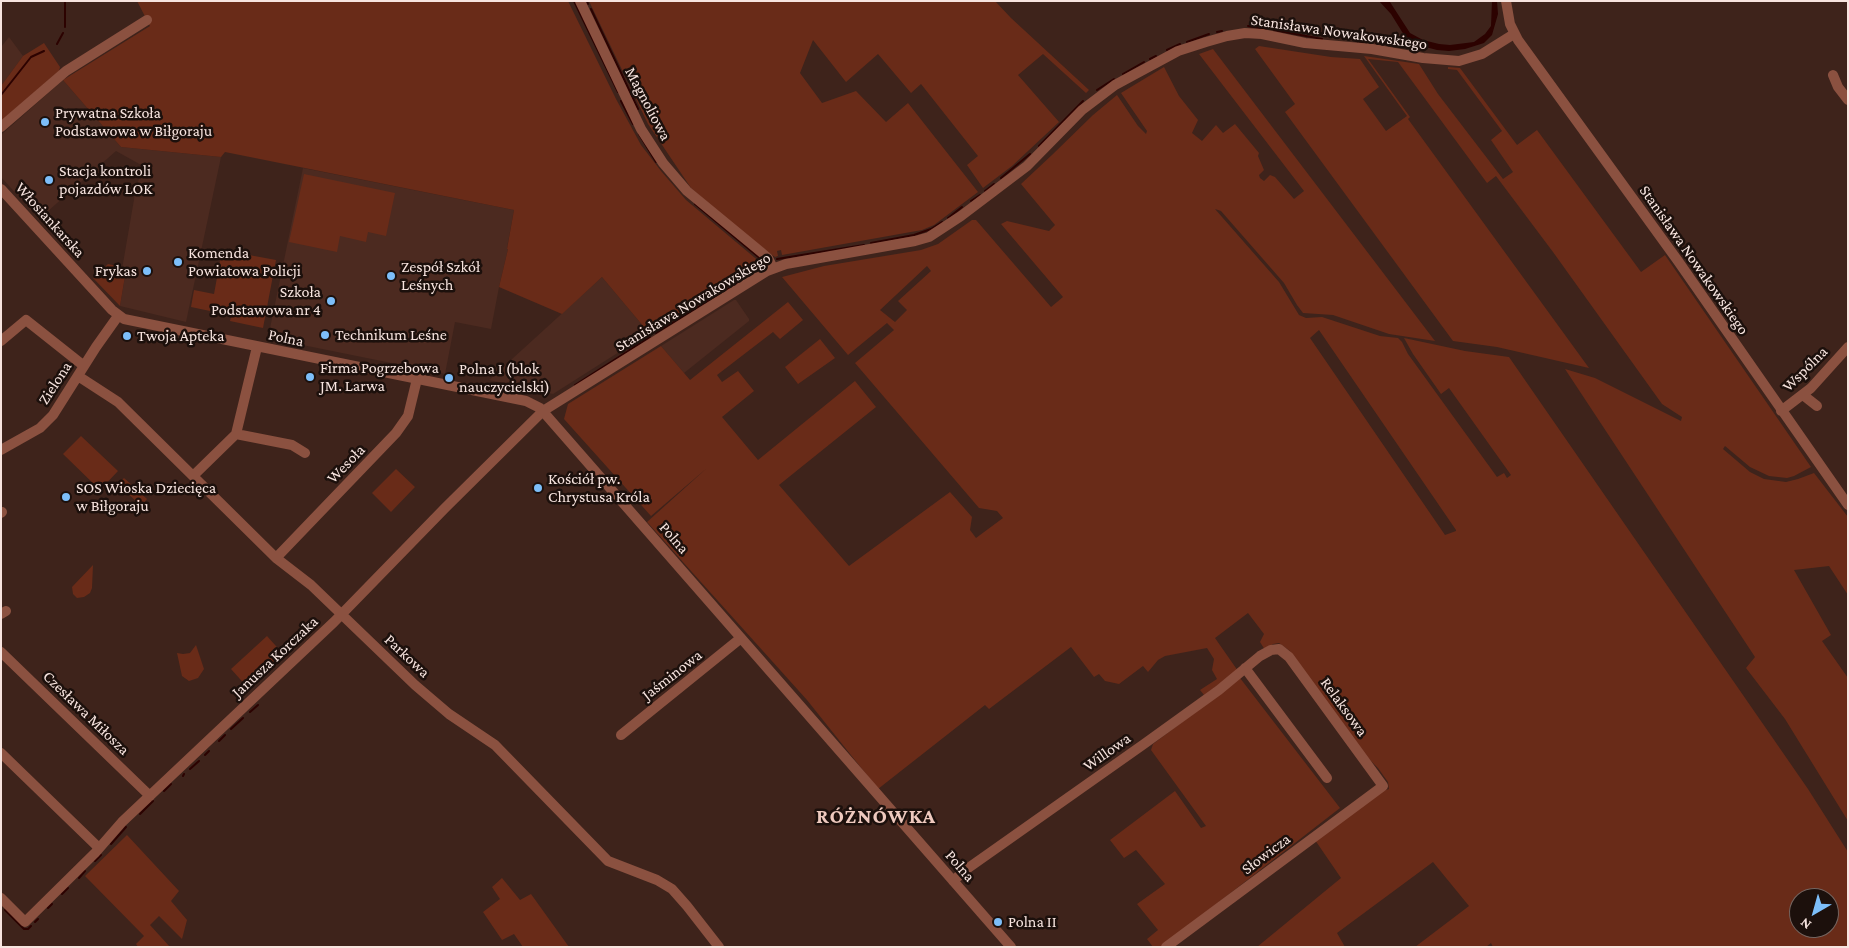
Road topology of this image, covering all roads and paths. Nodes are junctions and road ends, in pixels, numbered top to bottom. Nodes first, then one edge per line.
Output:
1 (580, 1) edge
2 (1506, 1) edge
3 (148, 20) dead end
4 (1514, 34) junction
5 (1833, 75) dead end
6 (1848, 100) edge
7 (1, 127) edge
8 (1, 189) edge
9 (773, 268) junction
10 (118, 316) junction
11 (1, 341) edge
12 (257, 347) junction
13 (1848, 347) edge
14 (84, 366) junction
15 (78, 376) junction
16 (416, 380) junction
17 (1803, 396) junction
18 (1817, 406) dead end
19 (543, 411) junction
20 (1781, 411) junction
21 (236, 434) junction
22 (1, 450) edge
23 (305, 453) dead end
24 (193, 476) junction
25 (1848, 505) edge
26 (276, 558) junction
27 (341, 615) junction
28 (742, 638) junction
29 (1279, 649) joint
30 (1, 652) edge
31 (1245, 668) junction
32 (621, 735) dead end
33 (1, 753) edge
34 (1327, 778) dead end
35 (1383, 786) joint
36 (150, 796) junction
37 (99, 848) junction
38 (952, 881) junction
39 (1, 898) edge
40 (719, 947) edge
41 (1011, 947) edge
42 (1166, 947) edge

1 - 9 street, Magnoliowa
2 - 4 street, Stanisława Nowakowskiego
3 - 7 street
4 - 9 street, Stanisława Nowakowskiego
4 - 20 street, Stanisława Nowakowskiego
5 - 6 street
8 - 10 street, Włosiankarska
9 - 19 street, Stanisława Nowakowskiego
10 - 12 street, Polna
10 - 14 street, Zielona
11 - 14 street
12 - 16 street, Polna
12 - 21 street
13 - 17 street, Wspólna
14 - 15 street, Zielona
15 - 22 street, Zielona
15 - 24 street, Parkowa
16 - 19 street, Polna
16 - 26 street, Wesoła
17 - 18 street
17 - 20 street, Wspólna
19 - 27 street, Janusza Korczaka
19 - 28 street, Polna
20 - 25 street, Stanisława Nowakowskiego
21 - 23 street
21 - 24 street
24 - 26 street, Parkowa
26 - 27 street, Parkowa
27 - 36 street, Janusza Korczaka
27 - 40 street, Parkowa
28 - 32 street, Jaśminowa
28 - 38 street, Polna
29 - 31 street, Willowa
29 - 35 street, Relaksowa
30 - 36 street, Czesława Miłosza
31 - 34 street
31 - 38 street, Willowa
33 - 37 street
35 - 42 street, Słowicza
36 - 37 street, Janusza Korczaka
37 - 39 street, Janusza Korczaka
38 - 41 street, Polna

